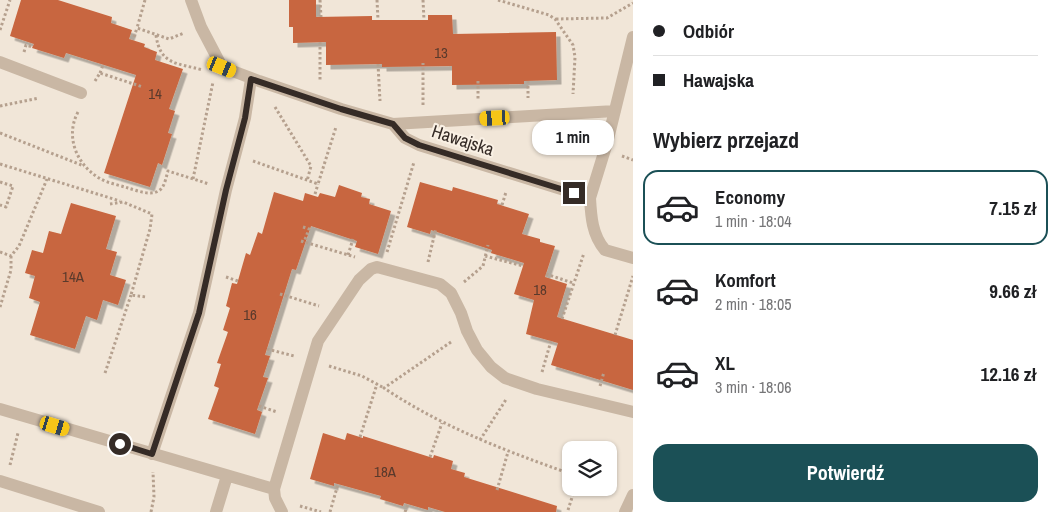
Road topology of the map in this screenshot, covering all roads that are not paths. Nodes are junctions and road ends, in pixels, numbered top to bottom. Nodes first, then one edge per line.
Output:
1 (190, 0) edge
2 (633, 37) edge
3 (0, 62) edge
4 (255, 80) junction
5 (84, 94) road end
6 (615, 111) junction
7 (393, 124) junction
8 (590, 198) junction
9 (633, 258) edge
10 (0, 409) edge
11 (633, 412) edge
12 (152, 454) junction
13 (227, 476) junction
14 (0, 481) edge
15 (274, 490) junction
16 (633, 495) edge
17 (99, 512) edge
18 (216, 512) edge
19 (282, 512) edge
20 (625, 512) edge

1 - 4 street, Hawajska
2 - 6 street
3 - 5 street
4 - 7 street, Hawajska
4 - 12 street
6 - 7 street
6 - 8 street
7 - 8 street, Hawajska
8 - 9 street
10 - 12 street
11 - 15 street
12 - 13 street
13 - 15 street
13 - 18 street
14 - 17 street
15 - 19 street
16 - 20 street

